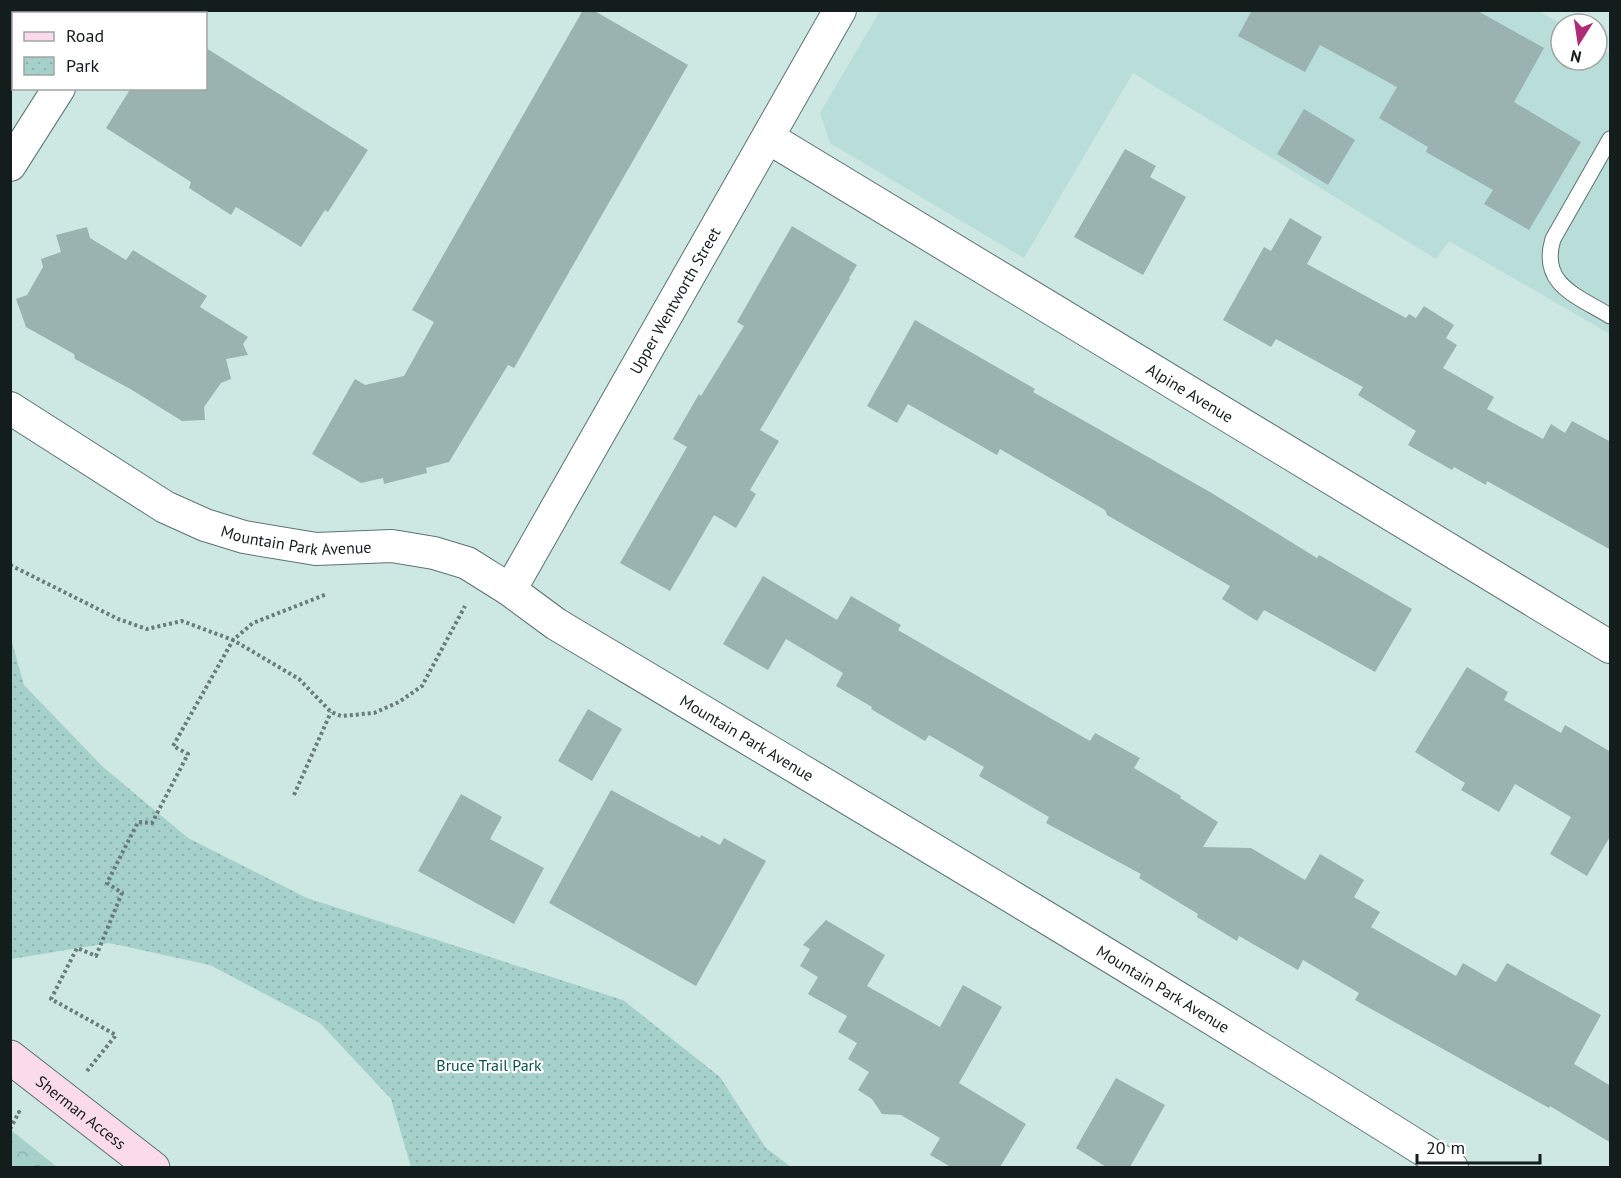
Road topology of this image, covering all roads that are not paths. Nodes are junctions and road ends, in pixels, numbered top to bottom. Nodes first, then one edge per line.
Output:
1 (840, 10) edge
2 (58, 90) edge
3 (769, 138) junction
4 (1611, 139) edge
5 (10, 165) edge
6 (1611, 316) edge
7 (10, 408) edge
8 (510, 590) junction
9 (1611, 647) edge
10 (10, 1057) edge
11 (153, 1167) edge
12 (1452, 1167) edge

1 - 3 street, Upper Wentworth Street
2 - 5 street
3 - 8 street, Upper Wentworth Street
3 - 9 street, Alpine Avenue
4 - 6 lane
7 - 8 street, Mountain Park Avenue
8 - 12 street, Mountain Park Avenue
10 - 11 main road, Sherman Access

